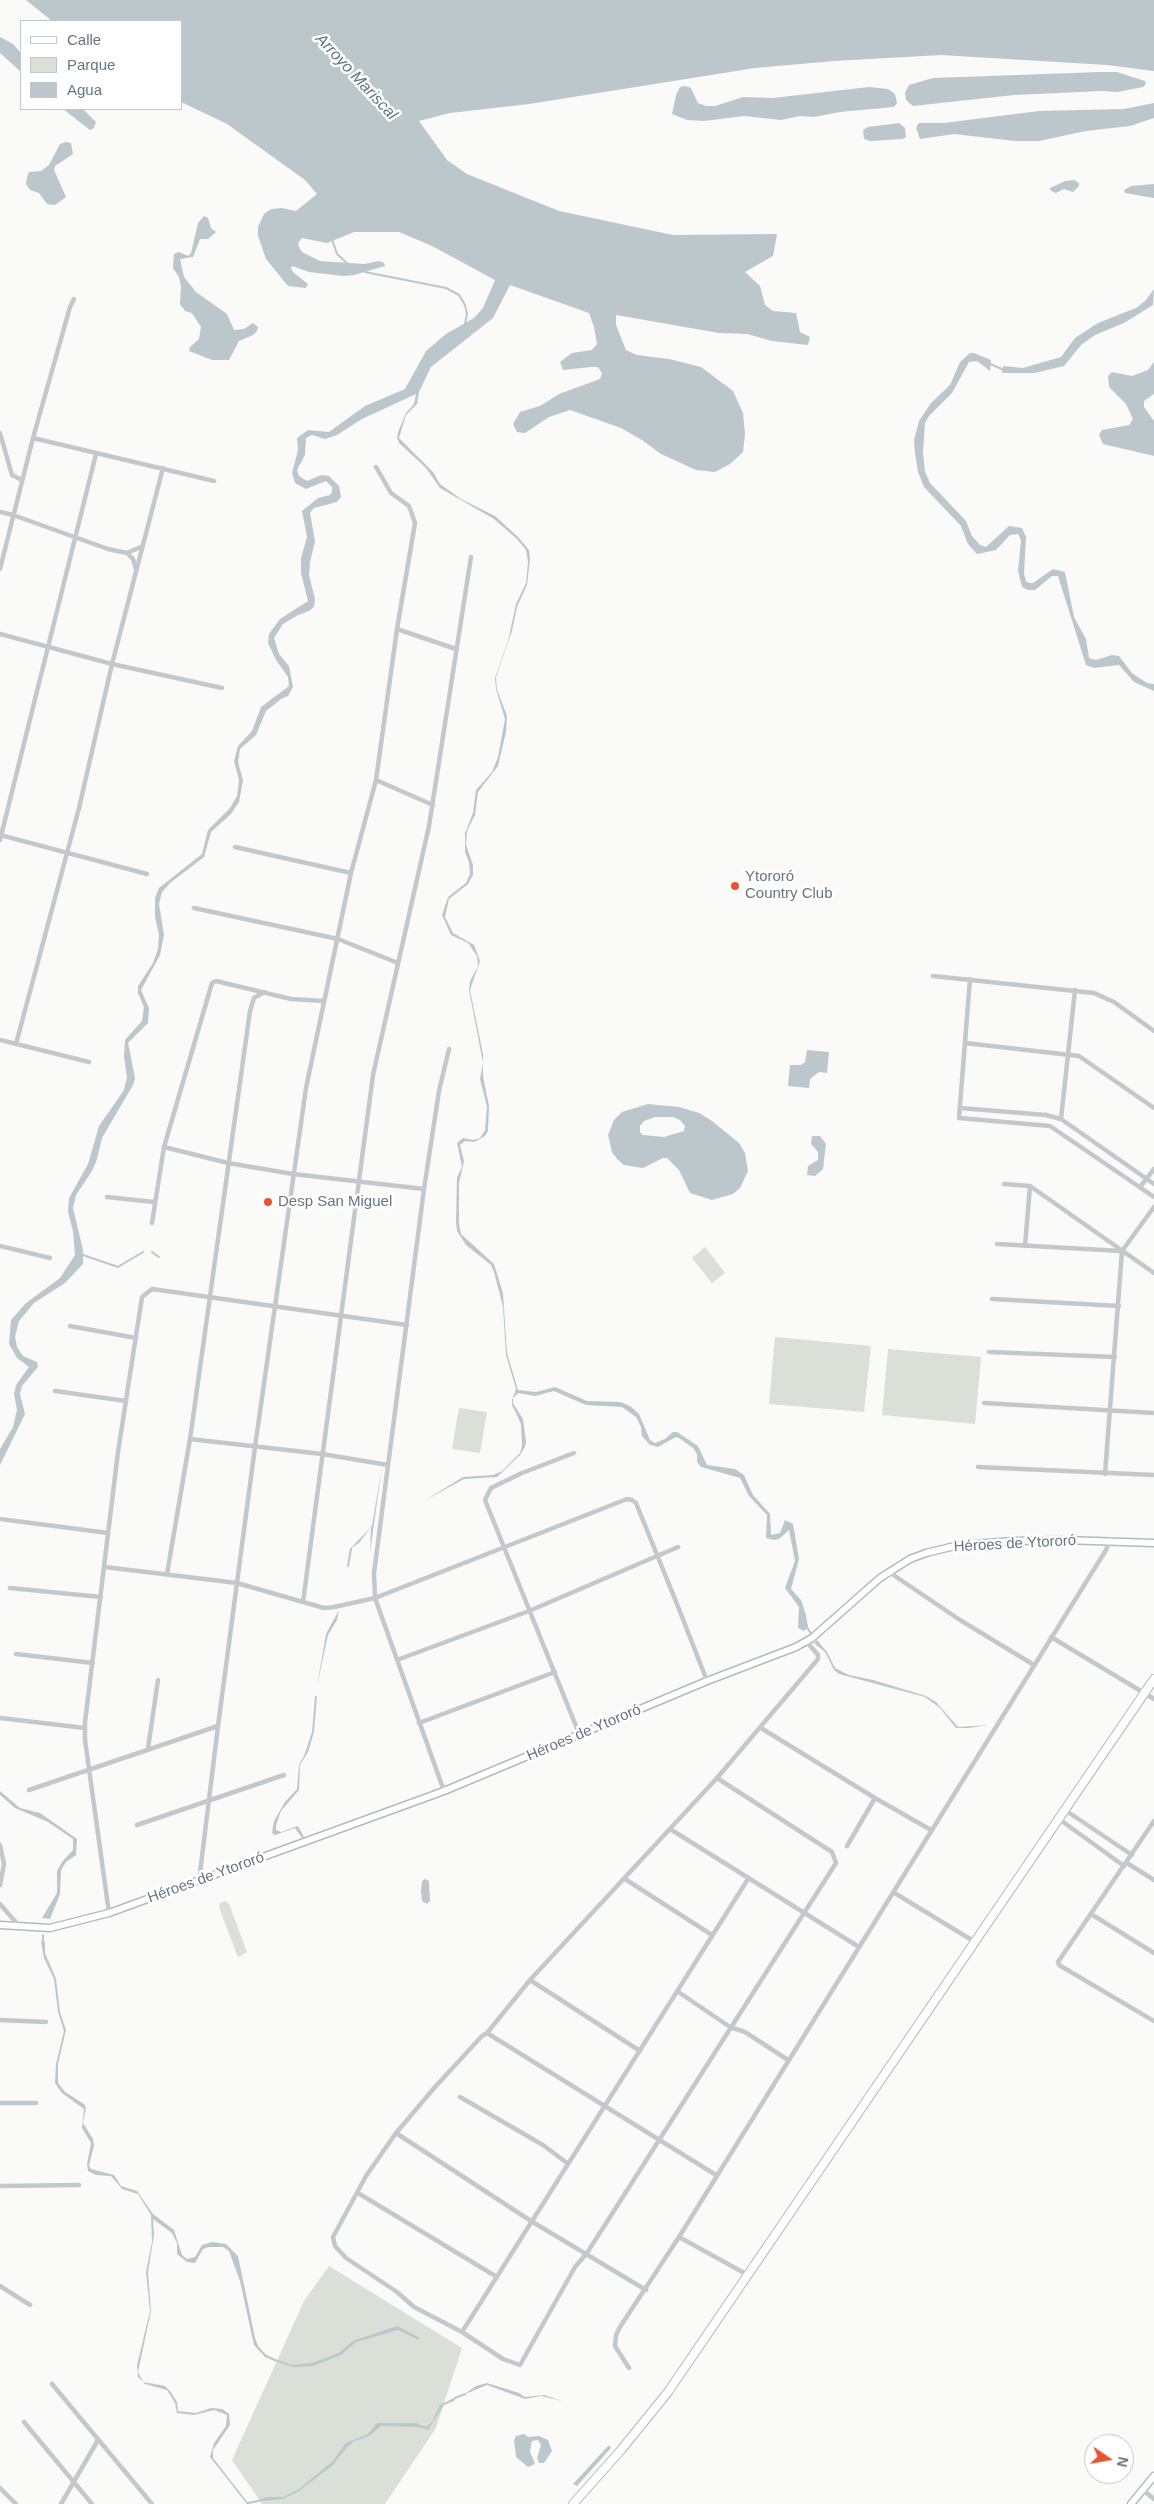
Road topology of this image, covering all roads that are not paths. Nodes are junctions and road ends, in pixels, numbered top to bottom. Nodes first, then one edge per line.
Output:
1 (74, 299) dead end
2 (0, 433) edge
3 (33, 438) junction
4 (96, 454) junction
5 (376, 467) dead end
6 (163, 468) junction
7 (22, 480) junction
8 (214, 481) dead end
9 (0, 512) edge
10 (13, 515) junction
11 (75, 538) junction
12 (142, 546) junction
13 (128, 553) junction
14 (470, 556) dead end
15 (0, 569) edge
16 (136, 570) junction
17 (397, 629) junction
18 (0, 634) edge
19 (48, 647) junction
20 (456, 649) junction
21 (112, 664) junction
22 (222, 688) dead end
23 (376, 780) junction
24 (432, 805) junction
25 (0, 837) edge
26 (235, 847) dead end
27 (66, 853) junction
28 (147, 874) dead end
29 (351, 874) junction
30 (194, 908) dead end
31 (338, 938) junction
32 (398, 963) junction
33 (933, 976) dead end
34 (970, 980) junction
35 (1075, 990) junction
36 (264, 992) junction
37 (323, 1002) junction
38 (1154, 1031) edge
39 (0, 1040) edge
40 (965, 1043) junction
41 (16, 1044) junction
42 (449, 1049) dead end
43 (1068, 1053) junction
44 (89, 1062) dead end
45 (960, 1108) junction
46 (1154, 1108) edge
47 (1061, 1119) junction
48 (164, 1147) junction
49 (228, 1163) junction
50 (1154, 1168) edge
51 (293, 1174) junction
52 (1147, 1179) junction
53 (360, 1182) junction
54 (1004, 1184) dead end
55 (1154, 1184) edge
56 (1030, 1186) junction
57 (1140, 1187) junction
58 (424, 1189) junction
59 (1154, 1196) edge
60 (107, 1197) dead end
61 (154, 1202) junction
62 (1154, 1207) edge
63 (152, 1223) dead end
64 (997, 1244) dead end
65 (0, 1246) edge
66 (1025, 1246) junction
67 (1122, 1251) junction
68 (50, 1258) dead end
69 (1154, 1272) edge
70 (211, 1299) junction
71 (992, 1299) dead end
72 (1119, 1306) junction
73 (276, 1308) junction
74 (340, 1317) junction
75 (407, 1325) junction
76 (70, 1326) dead end
77 (136, 1338) junction
78 (988, 1352) dead end
79 (1115, 1357) junction
80 (55, 1391) dead end
81 (126, 1401) junction
82 (984, 1403) dead end
83 (1109, 1411) junction
84 (1154, 1412) edge
85 (190, 1439) junction
86 (255, 1447) junction
87 (574, 1453) dead end
88 (322, 1454) junction
89 (388, 1465) junction
90 (978, 1466) dead end
91 (1105, 1474) junction
92 (1154, 1475) edge
93 (0, 1519) edge
94 (108, 1533) junction
95 (1110, 1540) junction
96 (1154, 1543) edge
97 (678, 1547) dead end
98 (503, 1549) junction
99 (657, 1556) junction
100 (105, 1567) junction
101 (889, 1572) junction
102 (168, 1574) junction
103 (237, 1583) junction
104 (10, 1588) dead end
105 (101, 1597) junction
106 (375, 1598) junction
107 (302, 1602) junction
108 (529, 1611) junction
109 (1051, 1637) junction
110 (809, 1640) junction
111 (16, 1654) dead end
112 (397, 1660) junction
113 (93, 1663) junction
114 (1034, 1665) junction
115 (555, 1672) junction
116 (1154, 1679) edge
117 (158, 1680) dead end
118 (707, 1681) junction
119 (1144, 1694) junction
120 (1154, 1699) edge
121 (0, 1718) edge
122 (419, 1723) junction
123 (218, 1726) junction
124 (84, 1728) junction
125 (761, 1728) junction
126 (580, 1736) junction
127 (148, 1748) junction
128 (90, 1768) junction
129 (284, 1775) dead end
130 (718, 1778) junction
131 (29, 1790) dead end
132 (444, 1791) junction
133 (875, 1798) junction
134 (209, 1800) junction
135 (1066, 1810) junction
136 (1059, 1819) junction
137 (1154, 1821) edge
138 (137, 1825) dead end
139 (670, 1830) junction
140 (931, 1830) junction
141 (0, 1846) edge
142 (847, 1846) dead end
143 (1132, 1855) junction
144 (1126, 1864) junction
145 (748, 1878) junction
146 (625, 1879) junction
147 (1154, 1880) edge
148 (199, 1881) junction
149 (0, 1885) edge
150 (893, 1892) junction
151 (0, 1904) edge
152 (108, 1913) junction
153 (804, 1913) junction
154 (1091, 1914) junction
155 (0, 1925) edge
156 (20, 1927) junction
157 (712, 1935) junction
158 (975, 1942) junction
159 (859, 1947) junction
160 (1154, 1953) edge
161 (530, 1980) junction
162 (677, 1991) junction
163 (0, 2020) edge
164 (1154, 2021) edge
165 (46, 2022) dead end
166 (730, 2027) junction
167 (487, 2033) junction
168 (640, 2051) junction
169 (788, 2060) junction
170 (460, 2097) dead end
171 (0, 2103) edge
172 (36, 2103) dead end
173 (604, 2106) junction
174 (396, 2133) junction
175 (660, 2140) junction
176 (566, 2163) junction
177 (716, 2176) junction
178 (79, 2185) dead end
179 (0, 2186) edge
180 (358, 2193) junction
181 (531, 2221) junction
182 (679, 2237) junction
183 (587, 2253) junction
184 (749, 2276) junction
185 (497, 2277) junction
186 (0, 2286) edge
187 (646, 2290) junction
188 (30, 2305) dead end
189 (462, 2332) junction
190 (629, 2368) dead end
191 (52, 2384) dead end
192 (24, 2422) dead end
193 (98, 2440) junction
194 (1154, 2476) edge
195 (73, 2482) junction
196 (0, 2488) edge
197 (1143, 2490) junction
198 (1154, 2499) edge
199 (16, 2504) edge
200 (61, 2504) edge
201 (92, 2504) edge
202 (152, 2504) edge
203 (573, 2504) edge
204 (1131, 2504) edge

1 - 3 street
2 - 7 street
3 - 4 street
3 - 7 street
4 - 6 street
4 - 11 street
5 - 17 street
6 - 8 street
6 - 12 street
7 - 10 street
9 - 10 street
10 - 11 street
10 - 15 street
11 - 13 street
11 - 19 street
12 - 13 street
12 - 16 street
13 - 16 street
14 - 20 street
16 - 21 street
17 - 20 street
17 - 23 street
18 - 19 street
19 - 21 street
19 - 25 street
20 - 24 street
21 - 22 street
21 - 27 street
23 - 24 street
23 - 29 street
24 - 32 street
25 - 27 street
26 - 29 street
27 - 28 street
27 - 41 street
29 - 31 street
30 - 31 street
31 - 32 street
31 - 37 street
32 - 53 street
33 - 34 street
34 - 35 street
34 - 40 street
35 - 38 street
35 - 43 street
36 - 37 street
36 - 48 street
36 - 49 street
37 - 51 street
39 - 41 street
40 - 43 street
40 - 45 street
41 - 44 street
42 - 58 street
43 - 46 street
43 - 47 street
45 - 47 street
45 - 57 street
47 - 52 street
48 - 49 street
48 - 61 street
49 - 51 street
49 - 70 street
50 - 52 street
51 - 53 street
51 - 73 street
52 - 55 street
52 - 57 street
53 - 58 street
53 - 74 street
54 - 56 street
56 - 66 street
56 - 67 street
57 - 59 street
58 - 75 street
60 - 61 street
61 - 63 street
62 - 67 street
64 - 66 street
65 - 68 street
66 - 67 street
67 - 69 street
67 - 72 street
70 - 73 street
70 - 77 street
70 - 85 street
71 - 72 street
72 - 79 street
73 - 74 street
73 - 86 street
74 - 75 street
74 - 88 street
75 - 89 street
76 - 77 street
77 - 81 street
78 - 79 street
79 - 83 street
80 - 81 street
81 - 94 street
82 - 83 street
83 - 84 street
83 - 91 street
85 - 86 street
85 - 102 street
86 - 88 street
86 - 103 street
87 - 98 street
88 - 89 street
88 - 107 street
89 - 106 street
90 - 91 street
91 - 92 street
93 - 94 street
94 - 100 street
95 - 96 main road, Héroes de Ytororó
95 - 101 main road, Héroes de Ytororó
95 - 109 street
97 - 99 street
98 - 99 street
98 - 106 street
98 - 108 street
99 - 108 street
99 - 118 street
100 - 102 street
100 - 105 street
101 - 110 main road, Héroes de Ytororó
101 - 114 street
102 - 103 street
103 - 107 street
103 - 123 street
104 - 105 street
105 - 113 street
106 - 107 street
106 - 112 street
108 - 112 street
108 - 115 street
109 - 114 street
109 - 119 street
110 - 118 main road, Héroes de Ytororó
110 - 125 street
111 - 113 street
112 - 122 street
113 - 124 street
114 - 140 street
115 - 122 street
115 - 126 street
116 - 119 highway
117 - 127 street
118 - 126 main road, Héroes de Ytororó
119 - 120 street
119 - 135 highway
121 - 124 street
122 - 132 street
123 - 127 street
123 - 134 street
124 - 128 street
125 - 130 street
125 - 133 street
126 - 132 main road, Héroes de Ytororó
127 - 128 street
128 - 131 street
128 - 152 street
129 - 134 street
130 - 139 street
130 - 153 street
132 - 148 main road, Héroes de Ytororó
133 - 140 street
133 - 142 street
134 - 138 street
134 - 148 street
135 - 136 highway
135 - 143 street
136 - 144 street
136 - 158 highway
137 - 143 street
139 - 145 street
139 - 146 street
140 - 150 street
141 - 149 street
143 - 144 street
144 - 147 street
144 - 154 street
145 - 153 street
145 - 157 street
146 - 157 street
146 - 161 street
148 - 152 main road, Héroes de Ytororó
150 - 158 street
150 - 159 street
151 - 156 street
152 - 156 main road, Héroes de Ytororó
153 - 159 street
153 - 166 street
154 - 160 street
154 - 164 street
155 - 156 main road, Héroes de Ytororó
157 - 162 street
158 - 184 highway
159 - 169 street
161 - 167 street
161 - 168 street
162 - 166 street
162 - 168 street
163 - 165 street
166 - 169 street
166 - 175 street
167 - 173 street
167 - 174 street
168 - 173 street
169 - 177 street
170 - 176 street
171 - 172 street
173 - 175 street
173 - 176 street
174 - 180 street
174 - 181 street
175 - 177 street
175 - 183 street
176 - 181 street
177 - 182 street
178 - 179 street
180 - 185 street
180 - 189 street
181 - 183 street
181 - 185 street
182 - 184 street
182 - 187 street
183 - 187 street
183 - 189 street
184 - 203 highway
185 - 189 street
186 - 188 street
187 - 190 street
191 - 193 street
192 - 195 street
193 - 195 street
193 - 202 street
194 - 197 main road
195 - 200 street
195 - 201 street
196 - 199 street
197 - 198 street
197 - 204 main road

